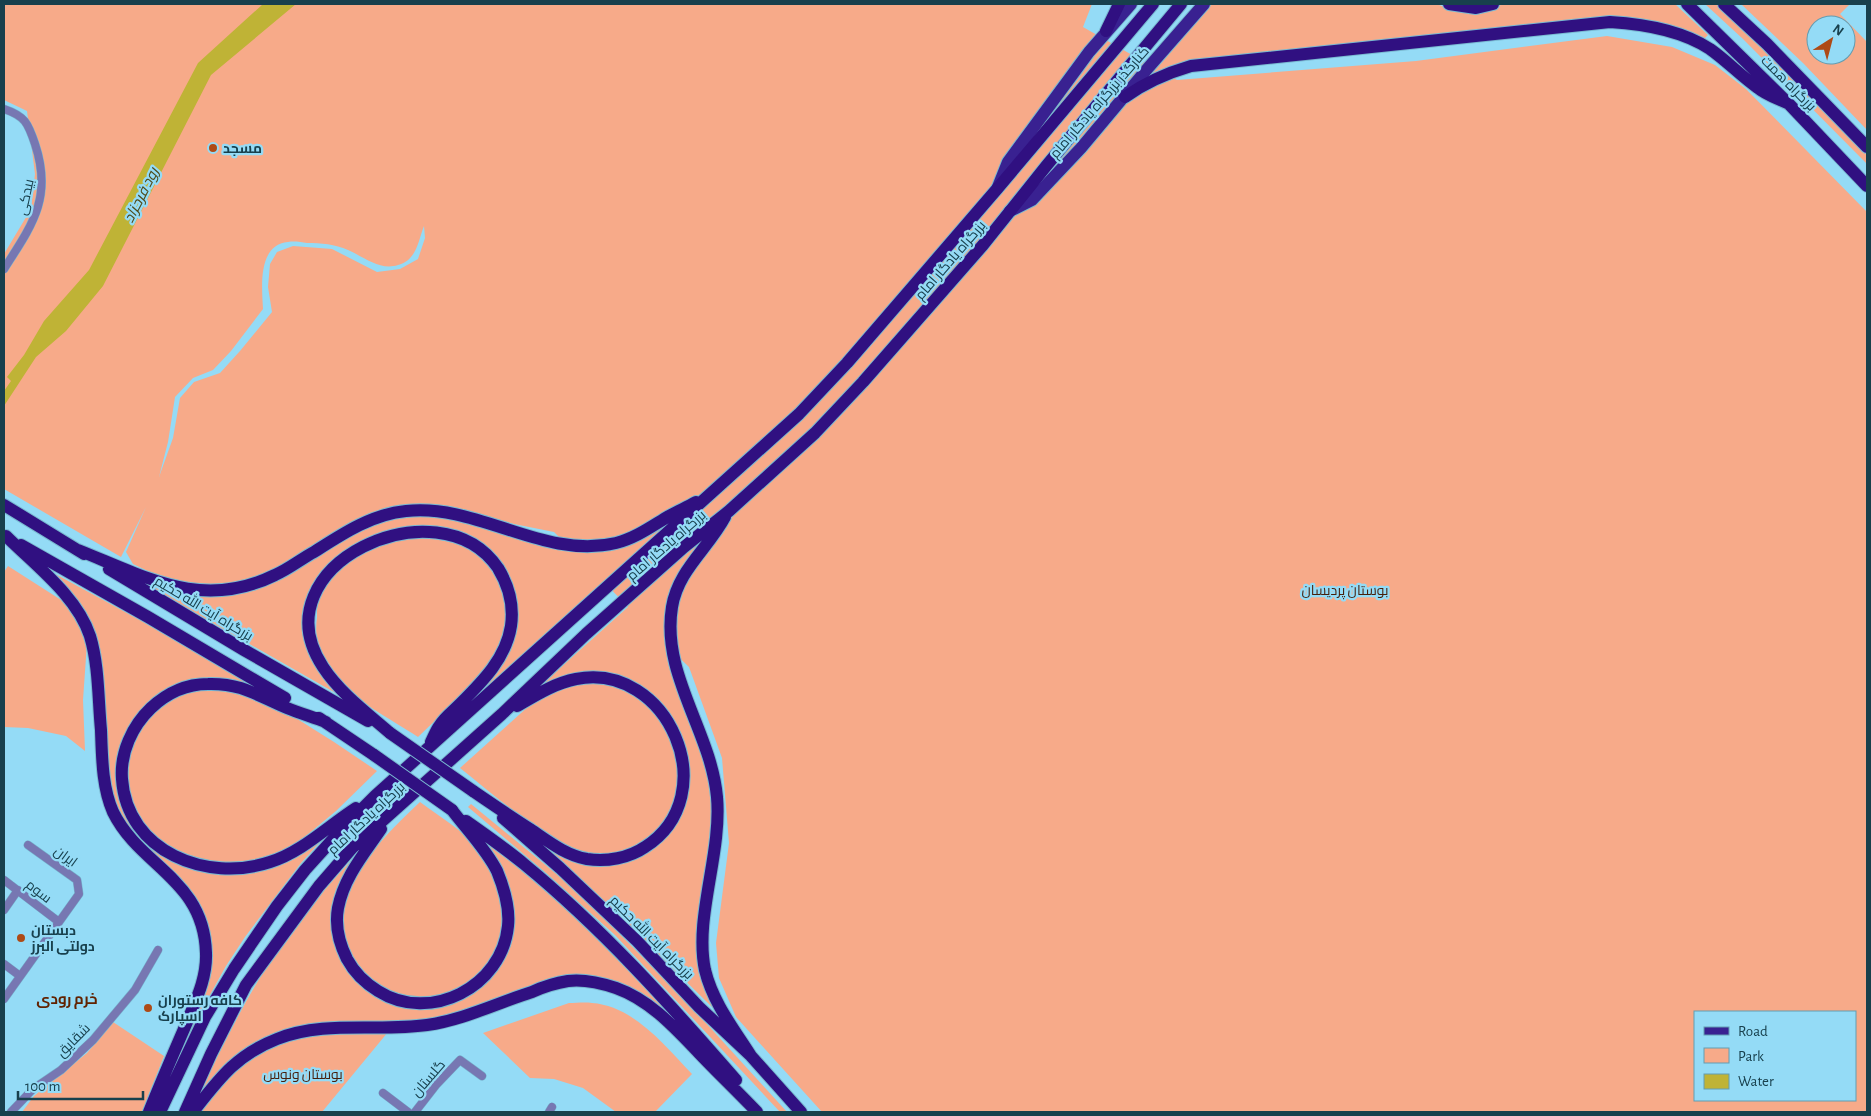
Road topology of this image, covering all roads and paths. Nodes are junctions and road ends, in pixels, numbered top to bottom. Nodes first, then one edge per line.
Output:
1 (1119, 4) edge
2 (1131, 4) edge
3 (1153, 4) edge
4 (1181, 4) edge
5 (1204, 4) edge
6 (1449, 4) edge
7 (1493, 4) edge
8 (1687, 4) edge
9 (1724, 4) edge
10 (1106, 31) junction
11 (1125, 96) junction
12 (1789, 104) junction
13 (4, 109) edge
14 (1867, 147) edge
15 (1867, 186) edge
16 (997, 189) junction
17 (1010, 211) junction
18 (4, 269) edge
19 (709, 495) junction
20 (4, 505) edge
21 (729, 511) junction
22 (5, 536) edge
23 (78, 550) junction
24 (502, 714) junction
25 (326, 722) junction
26 (390, 734) junction
27 (429, 747) junction
28 (473, 791) junction
29 (375, 796) junction
30 (452, 810) junction
31 (393, 812) junction
32 (28, 844) dead end
33 (4, 880) edge
34 (18, 890) junction
35 (4, 910) edge
36 (59, 922) junction
37 (158, 950) dead end
38 (4, 964) edge
39 (20, 976) junction
40 (4, 1000) edge
41 (752, 1056) junction
42 (482, 1076) dead end
43 (383, 1093) dead end
44 (11, 1112) edge
45 (149, 1112) edge
46 (160, 1112) edge
47 (185, 1112) edge
48 (193, 1112) edge
49 (408, 1112) edge
50 (415, 1112) edge
51 (757, 1112) edge
52 (765, 1112) edge
53 (801, 1112) edge

1 - 10 highway
2 - 10 main road
3 - 16 highway, بزرگراه یادگار امام
4 - 17 highway, بزرگراه یادگار امام
5 - 11 main road, کنارگذر بزرگراه یادگار امام
6 - 7 highway
8 - 12 highway, بزرگراه همت
9 - 14 highway, بزرگراه همت
10 - 16 main road
11 - 12 highway
11 - 17 main road, کنارگذر بزرگراه یادگار امام
12 - 15 highway, بزرگراه همت
13 - 18 street, بیدکی
16 - 19 highway, بزرگراه یادگار امام
17 - 21 highway, بزرگراه یادگار امام
19 - 23 highway
19 - 27 highway, بزرگراه یادگار امام
20 - 23 highway, بزرگراه آیت الله حکیم
21 - 24 highway, بزرگراه یادگار امام
21 - 41 highway
22 - 25 highway
22 - 45 highway
23 - 26 highway, بزرگراه آیت الله حکیم
24 - 28 highway
24 - 31 highway, بزرگراه یادگار امام
25 - 29 highway
25 - 30 highway, bridge
26 - 27 highway
26 - 28 highway, bridge
27 - 29 highway, بزرگراه یادگار امام
28 - 41 highway, بزرگراه آیت الله حکیم
29 - 46 highway, بزرگراه یادگار امام
30 - 31 highway
30 - 52 highway
31 - 47 highway, بزرگراه یادگار امام
32 - 36 street, ایران
33 - 34 street, سوم
34 - 35 street
34 - 36 street, سوم
36 - 39 street
37 - 44 street, شقایق
38 - 39 street
39 - 40 street
41 - 53 highway, بزرگراه آیت الله حکیم
42 - 50 street, گلستان
43 - 49 street
48 - 51 highway

